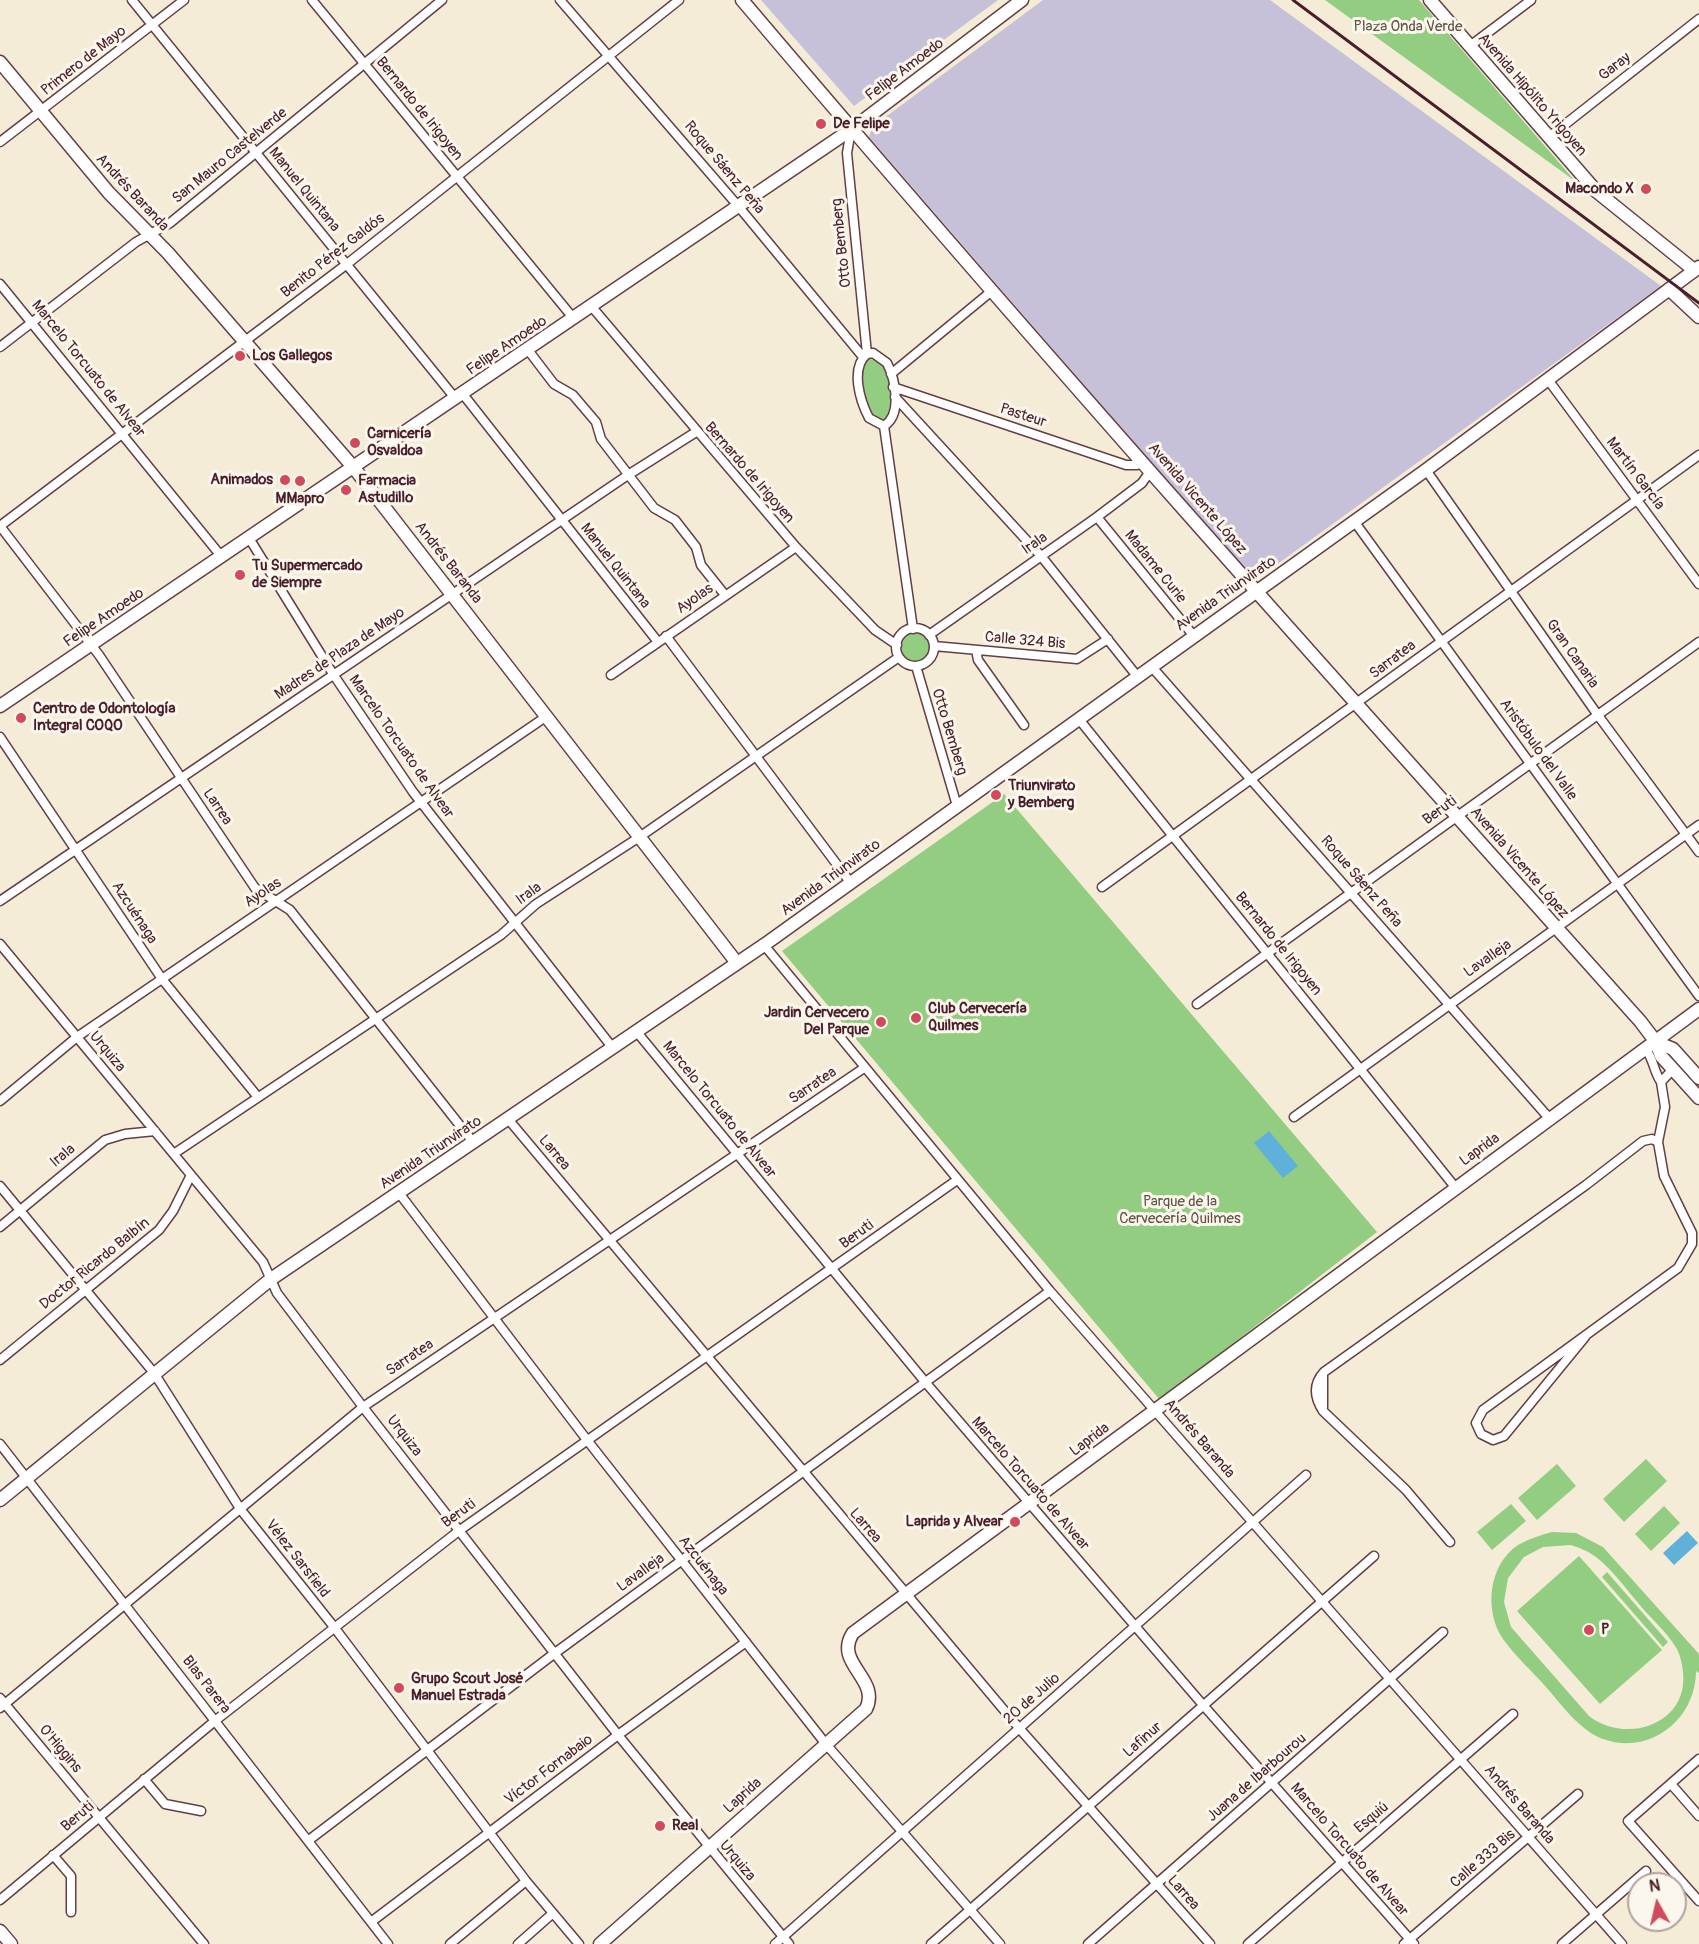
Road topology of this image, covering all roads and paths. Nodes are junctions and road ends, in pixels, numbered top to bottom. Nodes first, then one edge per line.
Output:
1 (132, 0) edge
2 (184, 0) edge
3 (312, 0) edge
4 (442, 0) edge
5 (560, 0) edge
6 (679, 0) edge
7 (742, 0) edge
8 (1022, 0) edge
9 (1430, 0) edge
10 (1531, 0) edge
11 (1699, 19) edge
12 (152, 25) junction
13 (1470, 46) junction
14 (609, 55) junction
15 (0, 62) edge
16 (364, 63) junction
17 (41, 111) junction
18 (852, 129) junction
19 (1549, 137) junction
20 (0, 142) edge
21 (256, 153) junction
22 (456, 176) junction
23 (739, 207) junction
24 (150, 235) junction
25 (346, 264) junction
26 (1697, 271) edge
27 (0, 284) edge
28 (993, 290) junction
29 (1669, 290) junction
30 (592, 307) junction
31 (1699, 317) edge
32 (574, 319) junction
33 (32, 323) junction
34 (245, 341) junction
35 (0, 347) edge
36 (528, 350) junction
37 (865, 355) junction
38 (891, 374) junction
39 (1549, 381) junction
40 (893, 387) junction
41 (459, 395) junction
42 (895, 397) junction
43 (884, 426) junction
44 (696, 432) junction
45 (123, 434) junction
46 (1699, 455) edge
47 (1147, 465) junction
48 (354, 468) junction
49 (1426, 470) junction
50 (628, 475) junction
51 (1638, 499) junction
52 (1097, 517) junction
53 (562, 520) junction
54 (1354, 521) junction
55 (0, 526) edge
56 (249, 538) junction
57 (796, 547) junction
58 (221, 556) junction
59 (1041, 556) junction
60 (1699, 585) edge
61 (1257, 590) junction
62 (1511, 590) junction
63 (453, 594) junction
64 (725, 595) junction
65 (914, 629) junction
66 (929, 635) junction
67 (1193, 635) junction
68 (666, 636) junction
69 (1108, 639) junction
70 (1441, 640) junction
71 (658, 642) junction
72 (1699, 642) edge
73 (92, 645) junction
74 (897, 645) junction
75 (934, 646) junction
76 (976, 650) junction
77 (899, 657) junction
78 (916, 666) junction
79 (1151, 666) junction
80 (333, 674) junction
81 (611, 675) dead end
82 (1137, 676) junction
83 (1358, 703) junction
84 (0, 706) edge
85 (1597, 714) junction
86 (547, 717) junction
87 (1078, 718) junction
88 (1024, 725) dead end
89 (0, 737) edge
90 (754, 756) junction
91 (1530, 763) junction
92 (181, 777) junction
93 (1252, 779) junction
94 (421, 802) junction
95 (957, 806) junction
96 (1457, 815) junction
97 (1699, 825) edge
98 (1686, 835) junction
99 (1174, 836) junction
100 (638, 838) junction
101 (76, 849) junction
102 (1699, 852) edge
103 (850, 882) junction
104 (1618, 884) junction
105 (1102, 887) dead end
106 (1353, 893) junction
107 (276, 900) junction
108 (0, 901) edge
109 (513, 923) junction
110 (1557, 928) junction
111 (0, 944) edge
112 (764, 945) junction
113 (1268, 953) junction
114 (737, 963) junction
115 (162, 979) junction
116 (1699, 996) edge
117 (1197, 1004) dead end
118 (1448, 1004) junction
119 (1699, 1009) edge
120 (377, 1019) junction
121 (636, 1031) junction
122 (77, 1037) junction
123 (1651, 1045) junction
124 (612, 1047) junction
125 (864, 1068) junction
126 (1360, 1068) junction
127 (1673, 1069) junction
128 (1699, 1078) edge
129 (1661, 1082) junction
130 (257, 1096) junction
131 (1699, 1098) edge
132 (0, 1101) edge
133 (1294, 1118) dead end
134 (1549, 1118) junction
135 (507, 1119) junction
136 (155, 1131) junction
137 (473, 1142) junction
138 (1658, 1142) junction
139 (175, 1153) junction
140 (738, 1153) junction
141 (191, 1175) junction
142 (957, 1180) junction
143 (0, 1186) edge
144 (1455, 1187) junction
145 (399, 1193) junction
146 (20, 1209) junction
147 (0, 1227) edge
148 (609, 1240) junction
149 (832, 1270) junction
150 (271, 1279) junction
151 (85, 1290) junction
152 (1050, 1290) junction
153 (494, 1318) junction
154 (1585, 1337) junction
155 (707, 1356) junction
156 (0, 1360) edge
157 (154, 1373) junction
158 (926, 1383) junction
159 (363, 1407) junction
160 (1154, 1411) junction
161 (587, 1440) junction
162 (0, 1444) edge
163 (802, 1473) junction
164 (1306, 1475) dead end
165 (26, 1479) junction
166 (0, 1500) edge
167 (1029, 1504) junction
168 (241, 1510) junction
169 (1254, 1524) junction
170 (460, 1530) junction
171 (1450, 1542) dead end
172 (1374, 1556) dead end
173 (682, 1560) junction
174 (906, 1594) junction
175 (1323, 1603) junction
176 (125, 1604) junction
177 (334, 1627) junction
178 (1136, 1628) junction
179 (1443, 1632) dead end
180 (746, 1642) junction
181 (555, 1653) junction
182 (1390, 1680) junction
183 (2, 1704) edge
184 (1203, 1705) junction
185 (1513, 1714) dead end
186 (216, 1720) junction
187 (1019, 1728) junction
188 (618, 1735) junction
189 (825, 1743) junction
190 (428, 1751) junction
191 (1460, 1760) junction
192 (1699, 1760) edge
193 (144, 1779) junction
194 (1272, 1783) junction
195 (1671, 1784) junction
196 (1578, 1794) dead end
197 (1089, 1806) junction
198 (201, 1810) dead end
199 (99, 1816) junction
200 (1699, 1816) edge
201 (490, 1832) junction
202 (902, 1832) junction
203 (1528, 1838) junction
204 (309, 1840) junction
205 (708, 1847) junction
206 (53, 1855) junction
207 (1341, 1862) junction
208 (1646, 1871) dead end
209 (526, 1881) junction
210 (1157, 1883) junction
211 (0, 1900) edge
212 (1699, 1901) edge
213 (970, 1910) junction
214 (71, 1912) dead end
215 (552, 1914) junction
216 (1596, 1915) junction
217 (371, 1922) junction
218 (0, 1930) edge
219 (782, 1937) junction
220 (1409, 1942) edge
221 (11, 1944) edge
222 (204, 1944) edge
223 (388, 1944) edge
224 (450, 1944) edge
225 (518, 1944) edge
226 (579, 1944) edge
227 (600, 1944) edge
228 (775, 1944) edge
229 (789, 1944) edge
230 (931, 1944) edge
231 (1000, 1944) edge
232 (1088, 1944) edge
233 (1210, 1944) edge
234 (1248, 1944) edge
235 (1562, 1944) edge
236 (1622, 1944) edge

1 - 12 street, Manuel Quintana
2 - 12 street, Primero de Mayo
3 - 16 street, Bernardo de Irigoyen
4 - 16 street, San Mauro Castelverde
5 - 14 street, Roque Sáenz Peña
6 - 14 street, Benito Pérez Galdós
7 - 18 main road, Avenida Vicente López
8 - 18 main road, Felipe Amoedo
9 - 13 main road, Avenida Hipólito Yrigoyen
10 - 13 street
11 - 19 street, Garay
12 - 17 street, Primero de Mayo
12 - 21 street, Manuel Quintana
13 - 19 main road, Avenida Hipólito Yrigoyen
14 - 22 street, Benito Pérez Galdós
14 - 23 street, Roque Sáenz Peña
15 - 17 main road, Andrés Baranda
16 - 21 street, San Mauro Castelverde
16 - 22 street, Bernardo de Irigoyen
17 - 20 street, Primero de Mayo
17 - 24 main road, Andrés Baranda
18 - 23 main road, Felipe Amoedo
18 - 28 main road, Avenida Vicente López
18 - 37 street, Otto Bemberg
19 - 26 main road, Avenida Hipólito Yrigoyen
21 - 24 street, San Mauro Castelverde
21 - 25 street, Manuel Quintana
22 - 25 street, Benito Pérez Galdós
22 - 32 street, Bernardo de Irigoyen
23 - 30 main road, Felipe Amoedo
23 - 37 street, Roque Sáenz Peña
24 - 33 street, San Mauro Castelverde
24 - 34 main road, Andrés Baranda
25 - 34 street, Benito Pérez Galdós
25 - 41 street, Manuel Quintana
26 - 29 main road, Avenida Triunvirato
27 - 33 street, Marcelo Torcuato de Alvear
28 - 38 street
28 - 47 main road, Avenida Vicente López
29 - 31 main road
29 - 39 main road, Avenida Triunvirato
30 - 32 main road, Felipe Amoedo
30 - 44 street, Bernardo de Irigoyen
32 - 36 main road, Felipe Amoedo
33 - 35 street, San Mauro Castelverde
33 - 45 street, Marcelo Torcuato de Alvear
34 - 45 street, Benito Pérez Galdós
34 - 48 main road, Andrés Baranda
36 - 41 main road, Felipe Amoedo
36 - 50 street
37 - 38 street, Roque Sáenz Peña
37 - 43 street, Otto Bemberg
38 - 40 street
39 - 49 main road, Avenida Triunvirato
39 - 51 street, Martín García
40 - 42 street
40 - 47 street, Pasteur
41 - 48 main road, Felipe Amoedo
41 - 53 street, Manuel Quintana
42 - 43 street
42 - 59 street
43 - 65 street
44 - 50 street, Madres de Plaza de Mayo
44 - 57 street, Bernardo de Irigoyen
45 - 55 street, Benito Pérez Galdós
45 - 58 street, Marcelo Torcuato de Alvear
46 - 51 street, Sarratea
47 - 52 street, Irala
47 - 61 main road, Avenida Vicente López
48 - 56 main road, Felipe Amoedo
48 - 63 main road, Andrés Baranda
49 - 54 main road, Avenida Triunvirato
49 - 62 street, Gran Canaria
50 - 53 street, Madres de Plaza de Mayo
50 - 64 street
51 - 60 street, Martín García
51 - 62 street, Sarratea
52 - 59 street, Irala
52 - 67 street, Madame Curie
53 - 63 street, Madres de Plaza de Mayo
53 - 71 street, Manuel Quintana
54 - 61 main road, Avenida Triunvirato
54 - 70 street, Aristóbulo del Valle
55 - 73 street, Larrea
56 - 58 main road, Felipe Amoedo
56 - 80 street, Marcelo Torcuato de Alvear
57 - 64 street, Ayolas
57 - 74 street, Bernardo de Irigoyen
58 - 73 main road, Felipe Amoedo
59 - 66 street, Irala
59 - 69 street
61 - 67 main road, Avenida Triunvirato
61 - 83 main road, Avenida Vicente López
62 - 70 street, Sarratea
62 - 85 street, Gran Canaria
63 - 80 street, Madres de Plaza de Mayo
63 - 86 main road, Andrés Baranda
64 - 68 street, Ayolas
65 - 66 street
65 - 74 street
66 - 75 street
67 - 79 main road, Avenida Triunvirato
68 - 71 street, Ayolas
68 - 90 street
69 - 76 street, Calle 324 Bis
69 - 82 street
70 - 83 street, Sarratea
70 - 91 street, Aristóbulo del Valle
71 - 81 street, Ayolas
72 - 85 street, Beruti
73 - 84 main road, Felipe Amoedo
73 - 92 street, Larrea
74 - 77 street
75 - 76 street, Calle 324 Bis
75 - 78 street
76 - 88 street
77 - 78 street
77 - 90 street, Irala
78 - 95 street, Otto Bemberg
79 - 82 main road, Avenida Triunvirato
79 - 93 street, Roque Sáenz Peña
80 - 92 street, Madres de Plaza de Mayo
80 - 94 street, Marcelo Torcuato de Alvear
82 - 87 main road, Avenida Triunvirato
83 - 93 street, Sarratea
83 - 96 main road, Avenida Vicente López
85 - 91 street, Beruti
85 - 98 street, Gran Canaria
86 - 94 street, Ayolas
86 - 100 main road, Andrés Baranda
87 - 95 main road, Avenida Triunvirato
87 - 99 street, Bernardo de Irigoyen
89 - 101 street, Azcuénaga
90 - 100 street, Irala
90 - 103 street
91 - 96 street, Beruti
91 - 104 street, Aristóbulo del Valle
92 - 101 street, Madres de Plaza de Mayo
92 - 107 street, Larrea
93 - 99 street, Sarratea
93 - 106 street, Roque Sáenz Peña
94 - 107 street, Ayolas
94 - 109 street, Marcelo Torcuato de Alvear
95 - 103 main road, Avenida Triunvirato
96 - 106 street, Beruti
96 - 110 main road, Avenida Vicente López
97 - 98 street, Lavalleja
98 - 102 street, Gran Canaria
98 - 104 street, Lavalleja
99 - 105 street, Sarratea
99 - 113 street, Bernardo de Irigoyen
100 - 109 street, Irala
100 - 114 main road, Andrés Baranda
101 - 108 street, Madres de Plaza de Mayo
101 - 115 street, Azcuénaga
103 - 112 main road, Avenida Triunvirato
104 - 110 street, Lavalleja
104 - 116 street, Aristóbulo del Valle
106 - 113 street, Beruti
106 - 118 street, Roque Sáenz Peña
107 - 115 street, Ayolas
107 - 120 street, Larrea
109 - 120 street, Irala
109 - 124 street, Marcelo Torcuato de Alvear
110 - 118 street, Lavalleja
110 - 123 main road, Avenida Vicente López
111 - 122 street, Urquiza
112 - 114 main road, Avenida Triunvirato
112 - 125 street, Andrés Baranda
113 - 117 street, Beruti
113 - 126 street, Bernardo de Irigoyen
114 - 121 main road, Avenida Triunvirato
115 - 122 street, Ayolas
115 - 130 street, Azcuénaga
118 - 126 street, Lavalleja
118 - 134 street, Roque Sáenz Peña
119 - 123 main road, Laprida
120 - 130 street, Irala
120 - 137 street, Larrea
121 - 124 main road, Avenida Triunvirato
121 - 140 street, Marcelo Torcuato de Alvear
122 - 132 street, Ayolas
122 - 136 street, Urquiza
123 - 127 main road
123 - 128 main road
123 - 129 street
123 - 134 main road, Laprida
124 - 135 main road, Avenida Triunvirato
125 - 140 street, Sarratea
125 - 142 street, Andrés Baranda
126 - 133 street, Lavalleja
126 - 144 street, Bernardo de Irigoyen
127 - 129 street
127 - 131 main road
129 - 138 street
130 - 139 street, Irala
134 - 144 main road, Laprida
135 - 137 main road, Avenida Triunvirato
135 - 148 street, Larrea
136 - 139 street, Urquiza
136 - 146 street, Irala
137 - 145 main road, Avenida Triunvirato
138 - 154 street
138 - 171 street
139 - 141 street, Urquiza
140 - 148 street, Sarratea
140 - 149 street, Marcelo Torcuato de Alvear
141 - 150 street, Urquiza
141 - 151 street, Doctor Ricardo Balbín
142 - 149 street, Beruti
142 - 152 street, Andrés Baranda
143 - 146 street, Vélez Sarsfield
144 - 160 main road, Laprida
145 - 150 main road, Avenida Triunvirato
145 - 153 street, Azcuénaga
146 - 147 street, Irala
146 - 151 street, Vélez Sarsfield
148 - 153 street, Sarratea
148 - 155 street, Larrea
149 - 155 street, Beruti
149 - 158 street, Marcelo Torcuato de Alvear
150 - 157 main road, Avenida Triunvirato
150 - 159 street, Urquiza
151 - 156 street, Doctor Ricardo Balbín
151 - 157 street, Vélez Sarsfield
152 - 158 street, Lavalleja
152 - 160 street, Andrés Baranda
153 - 159 street, Sarratea
153 - 161 street, Azcuénaga
154 - 154 street
155 - 161 street, Beruti
155 - 163 street, Larrea
157 - 165 main road, Avenida Triunvirato
157 - 168 street, Vélez Sarsfield
158 - 163 street, Lavalleja
158 - 167 street, Marcelo Torcuato de Alvear
159 - 168 street, Sarratea
159 - 170 street, Urquiza
160 - 167 main road, Laprida
160 - 169 street, Andrés Baranda
161 - 170 street, Beruti
161 - 173 street, Azcuénaga
162 - 165 street, Blas Parera
163 - 173 street, Lavalleja
163 - 174 street, Larrea
164 - 169 street, 20 de Julio
165 - 166 main road, Avenida Triunvirato
165 - 176 street, Blas Parera
167 - 174 main road, Laprida
167 - 178 street, Marcelo Torcuato de Alvear
168 - 176 street, Sarratea
168 - 177 street, Vélez Sarsfield
169 - 175 street, Andrés Baranda
169 - 178 street, 20 de Julio
170 - 177 street, Beruti
170 - 181 street, Urquiza
172 - 175 street, Lafinur
173 - 180 street, Azcuénaga
173 - 181 street, Lavalleja
174 - 187 street, Larrea
174 - 189 main road, Laprida
175 - 182 street, Andrés Baranda
175 - 184 street, Lafinur
176 - 183 street, Sarratea
176 - 186 street, Blas Parera
177 - 186 street, Beruti
177 - 190 street, Vélez Sarsfield
178 - 184 street, Marcelo Torcuato de Alvear
178 - 187 street, 20 de Julio
179 - 182 street, Juana de Ibarbourou
180 - 188 street, Víctor Fornabaio
180 - 189 street, Azcuénaga
181 - 188 street, Urquiza
181 - 190 street, Lavalleja
182 - 191 street, Andrés Baranda
182 - 194 street, Juana de Ibarbourou
183 - 199 street, O'Higgins
184 - 194 street, Marcelo Torcuato de Alvear
184 - 197 street, Lafinur
185 - 191 street, Esquiú
186 - 193 street, Beruti
186 - 204 street, Blas Parera
187 - 197 street, Larrea
187 - 202 street, 20 de Julio
188 - 201 street, Víctor Fornabaio
188 - 205 street, Urquiza
189 - 202 street, Azcuénaga
189 - 205 main road, Laprida
190 - 201 street, Vélez Sarsfield
190 - 204 street, Lavalleja
191 - 203 street, Andrés Baranda
191 - 207 street, Esquiú
192 - 195 street
193 - 198 street
193 - 199 street, Beruti
194 - 207 street, Marcelo Torcuato de Alvear
194 - 210 street, Juana de Ibarbourou
195 - 200 street
195 - 212 street
196 - 203 street, Calle 333 Bis
197 - 210 street, Larrea
197 - 213 street, Lafinur
199 - 206 street, Beruti
199 - 222 street, O'Higgins
201 - 209 street, Vélez Sarsfield
201 - 217 street, Víctor Fornabaio
202 - 213 street, Azcuénaga
202 - 219 street, 20 de Julio
203 - 216 street, Andrés Baranda
203 - 220 street, Calle 333 Bis
204 - 217 street, Blas Parera
205 - 219 street, Urquiza
205 - 227 main road, Laprida
206 - 211 street, Beruti
206 - 214 street
207 - 220 street, Marcelo Torcuato de Alvear
207 - 234 street, Esquiú
208 - 216 street
209 - 215 street, Vélez Sarsfield
209 - 224 street
210 - 232 street, Juana de Ibarbourou
210 - 233 street, Larrea
213 - 230 street, Lafinur
213 - 231 street, Azcuénaga
215 - 225 street
215 - 226 street, Vélez Sarsfield
216 - 235 street
216 - 236 street, Andrés Baranda
217 - 223 street, Blas Parera
218 - 221 main road
219 - 228 street, 20 de Julio
219 - 229 street, Urquiza

